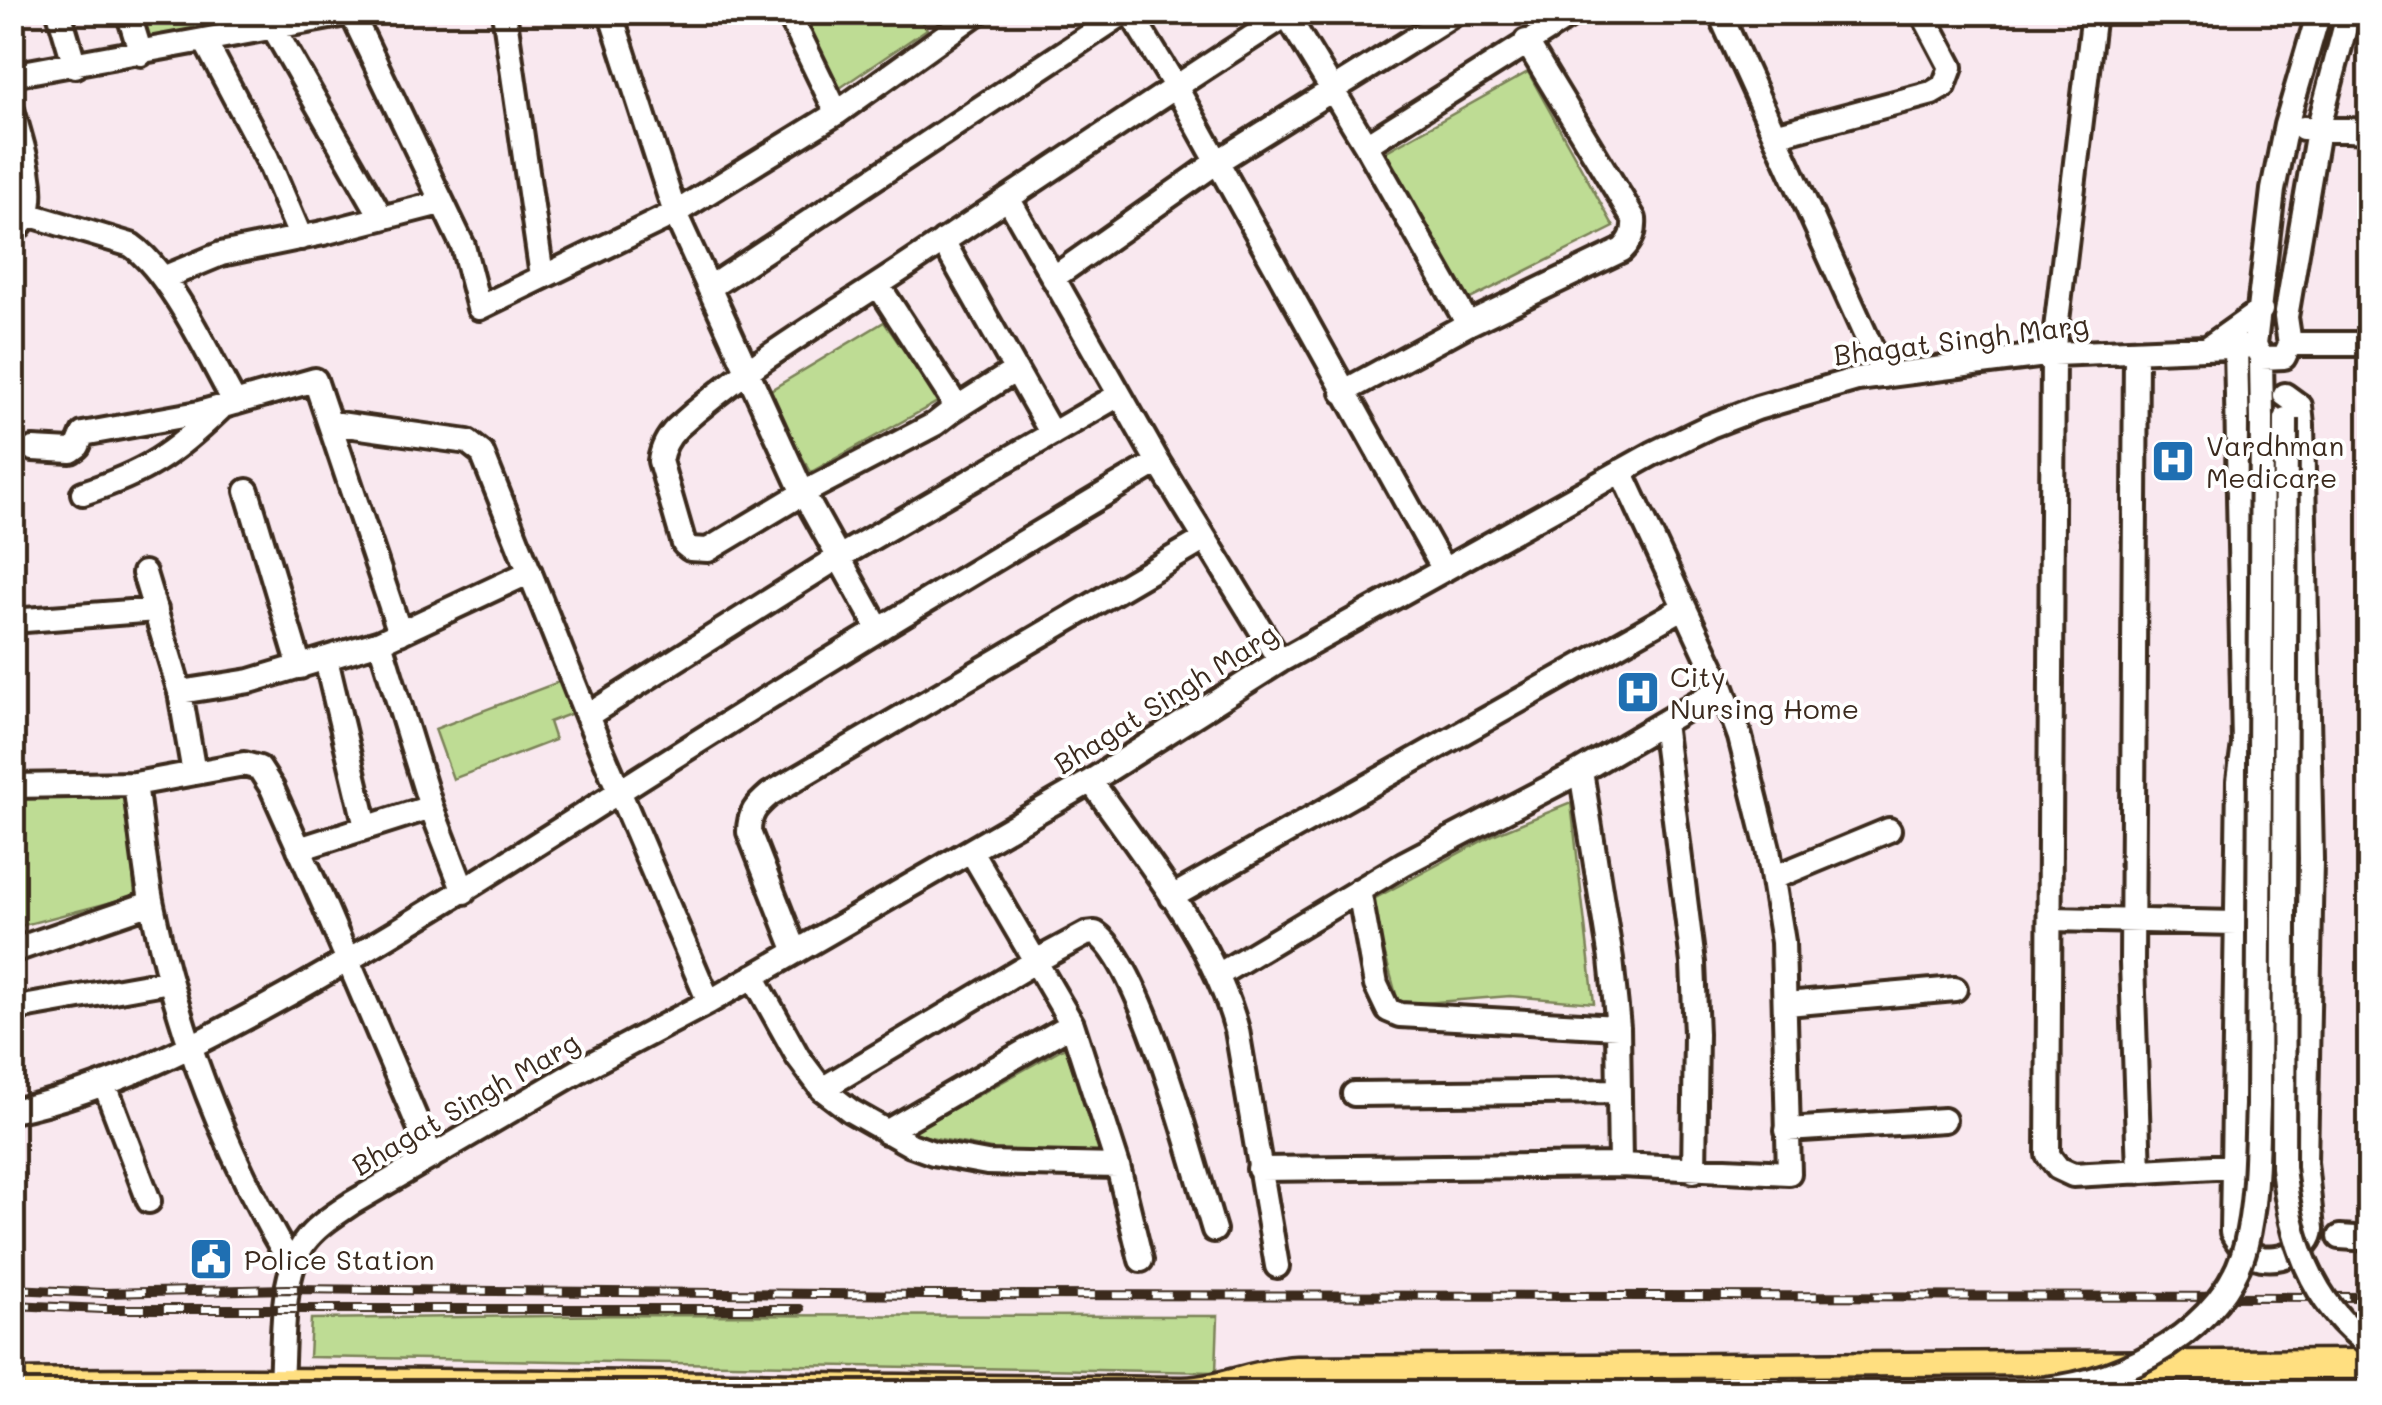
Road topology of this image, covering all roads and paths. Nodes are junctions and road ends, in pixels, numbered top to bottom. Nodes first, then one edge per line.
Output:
1 (59, 12) edge
2 (128, 12) edge
3 (504, 12) edge
4 (610, 12) edge
5 (788, 12) edge
6 (1127, 12) edge
7 (1458, 12) edge
8 (1576, 12) edge
9 (1719, 12) edge
10 (1922, 12) edge
11 (2094, 12) edge
12 (2319, 12) edge
13 (2350, 12) edge
14 (354, 13) edge
15 (1288, 13) edge
16 (963, 17) edge
17 (274, 29) junction
18 (1526, 41) junction
19 (206, 42) junction
20 (141, 54) junction
21 (75, 66) junction
22 (12, 76) edge
23 (1177, 89) junction
24 (1332, 90) junction
25 (12, 109) edge
26 (837, 113) junction
27 (2286, 125) junction
28 (2318, 130) junction
29 (2370, 132) edge
30 (1774, 135) junction
31 (1366, 145) junction
32 (1217, 162) junction
33 (1008, 198) junction
34 (440, 203) junction
35 (676, 213) junction
36 (28, 214) junction
37 (382, 218) junction
38 (12, 234) edge
39 (301, 238) junction
40 (943, 242) junction
41 (542, 276) junction
42 (162, 278) junction
43 (1053, 278) junction
44 (878, 285) junction
45 (708, 288) junction
46 (2261, 310) junction
47 (1468, 324) junction
48 (2370, 344) edge
49 (2209, 348) junction
50 (2136, 350) junction
51 (2265, 350) junction
52 (2054, 354) junction
53 (1016, 370) junction
54 (746, 373) junction
55 (1884, 376) junction
56 (1343, 392) junction
57 (1118, 395) junction
58 (2285, 395) junction
59 (229, 405) junction
60 (952, 410) junction
61 (332, 424) junction
62 (1052, 434) junction
63 (33, 449) dead end
64 (1158, 462) junction
65 (1621, 471) junction
66 (247, 491) dead end
67 (83, 492) dead end
68 (803, 493) junction
69 (1205, 539) junction
70 (839, 557) junction
71 (1444, 570) junction
72 (530, 572) junction
73 (144, 573) dead end
74 (1682, 608) junction
75 (156, 610) junction
76 (12, 621) edge
77 (878, 628) junction
78 (390, 638) junction
79 (326, 660) junction
80 (1280, 661) junction
81 (300, 666) junction
82 (1722, 688) junction
83 (180, 692) junction
84 (586, 716) junction
85 (1663, 722) junction
86 (1582, 771) junction
87 (194, 773) junction
88 (1091, 781) junction
89 (135, 784) junction
90 (12, 786) edge
91 (620, 791) junction
92 (431, 807) junction
93 (366, 827) junction
94 (1889, 830) dead end
95 (300, 849) junction
96 (971, 850) junction
97 (1773, 878) junction
98 (1359, 890) junction
99 (464, 892) junction
100 (1172, 898) junction
101 (151, 903) junction
102 (2052, 919) junction
103 (2237, 922) junction
104 (2132, 923) junction
105 (12, 951) edge
106 (796, 952) junction
107 (348, 961) junction
108 (1036, 961) junction
109 (1218, 975) junction
110 (753, 976) junction
111 (170, 981) junction
112 (1955, 988) dead end
113 (709, 1002) junction
114 (1787, 1004) junction
115 (12, 1009) edge
116 (1072, 1024) junction
117 (1618, 1027) junction
118 (190, 1050) junction
119 (105, 1085) junction
120 (822, 1090) junction
121 (1619, 1091) junction
122 (1354, 1094) dead end
123 (12, 1111) edge
124 (1944, 1120) dead end
125 (1787, 1130) junction
126 (886, 1132) junction
127 (432, 1158) junction
128 (2305, 1162) junction
129 (1620, 1165) junction
130 (1118, 1166) junction
131 (2233, 1167) junction
132 (1259, 1169) junction
133 (1694, 1170) junction
134 (2139, 1172) junction
135 (149, 1201) dead end
136 (1214, 1230) dead end
137 (2340, 1237) dead end
138 (2370, 1238) edge
139 (1141, 1260) dead end
140 (292, 1266) junction
141 (1276, 1266) dead end
142 (2370, 1345) edge
143 (2370, 1364) edge
144 (2075, 1379) edge
145 (281, 1381) junction
146 (12, 1384) edge
147 (551, 1389) edge
148 (829, 1391) edge
149 (1226, 1391) edge
150 (1650, 1392) edge

1 - 21 street
2 - 20 street
3 - 41 street
4 - 35 street
5 - 26 street
6 - 23 street
6 - 45 street
7 - 24 street
8 - 18 street
9 - 30 street
10 - 30 street
11 - 52 street
12 - 27 street
13 - 28 street
14 - 17 street
14 - 34 street
15 - 23 street
15 - 24 street
16 - 26 street
17 - 19 street
17 - 37 street
18 - 31 street
18 - 47 street
19 - 20 street
19 - 39 street
20 - 21 street
21 - 22 street
23 - 32 street
23 - 33 street
24 - 31 street
24 - 32 street
25 - 36 street
26 - 35 street
27 - 28 street
27 - 46 street
28 - 29 street
28 - 51 street
30 - 55 street
31 - 47 street
32 - 43 street
32 - 56 street
33 - 40 street
33 - 43 street
34 - 37 street
34 - 41 street
35 - 41 street
35 - 45 street
36 - 38 street
36 - 42 street
37 - 39 street
39 - 42 street
40 - 44 street
40 - 53 street
42 - 59 street
43 - 57 street
44 - 54 street
44 - 60 street
45 - 54 street
46 - 49 street
46 - 51 street
47 - 56 street
48 - 51 street, Bhagat Singh Marg
49 - 50 street, Bhagat Singh Marg
49 - 51 street, Bhagat Singh Marg
50 - 52 street, Bhagat Singh Marg
50 - 104 street
51 - 58 street
51 - 103 street
51 - 150 street, bridge
52 - 55 street, Bhagat Singh Marg
52 - 102 street
53 - 60 street
53 - 62 street
54 - 68 street
54 - 68 street
55 - 65 street, Bhagat Singh Marg
56 - 71 street
57 - 62 street
57 - 64 street
58 - 128 street
58 - 142 street, bridge
59 - 61 street
59 - 63 street
59 - 67 street
60 - 68 street
61 - 72 street
61 - 78 street
62 - 70 street
64 - 69 street
64 - 77 street
65 - 71 street, Bhagat Singh Marg
65 - 74 street
66 - 81 street
68 - 70 street
69 - 80 street
69 - 106 street
70 - 77 street
70 - 84 street
71 - 80 street, Bhagat Singh Marg
72 - 78 street
72 - 84 street
73 - 75 street
74 - 82 street
74 - 100 street
75 - 76 street
75 - 83 street
77 - 91 street
78 - 79 street
78 - 92 street
79 - 81 street
79 - 93 street
80 - 88 street, Bhagat Singh Marg
81 - 83 street
82 - 85 street
82 - 97 street
83 - 87 street
84 - 91 street
85 - 86 street
85 - 133 street
86 - 98 street
86 - 117 street
87 - 89 street
87 - 95 street
88 - 96 street, Bhagat Singh Marg
88 - 100 street
89 - 90 street
89 - 101 street
91 - 99 street
91 - 113 street
92 - 93 street
92 - 99 street
93 - 95 street
94 - 97 street
95 - 107 street
96 - 106 street, Bhagat Singh Marg
96 - 108 street
97 - 114 street
98 - 109 street
98 - 117 street
99 - 107 street
100 - 109 street
101 - 105 street
101 - 111 street
102 - 104 street
102 - 134 street
103 - 104 street
103 - 131 street
104 - 134 street
106 - 110 street, Bhagat Singh Marg
107 - 118 street
107 - 127 street
108 - 116 street
108 - 120 street
108 - 136 street
109 - 132 street
110 - 113 street, Bhagat Singh Marg
110 - 120 street
111 - 115 street
111 - 118 street
112 - 114 street
113 - 127 street, Bhagat Singh Marg
114 - 125 street
116 - 126 street
116 - 130 street
117 - 121 street
118 - 119 street
118 - 140 street
119 - 123 street
119 - 135 street
120 - 126 street
121 - 122 street
121 - 129 street
124 - 125 street
125 - 133 street
126 - 130 street
127 - 140 street, Bhagat Singh Marg
128 - 131 street
128 - 131 street
129 - 132 street
129 - 133 street
130 - 139 street
131 - 134 street
132 - 141 street
137 - 138 street
140 - 145 street, Bhagat Singh Marg
143 - 144 main road
144 - 149 main road
145 - 146 main road
145 - 147 main road
147 - 148 main road
148 - 149 main road

